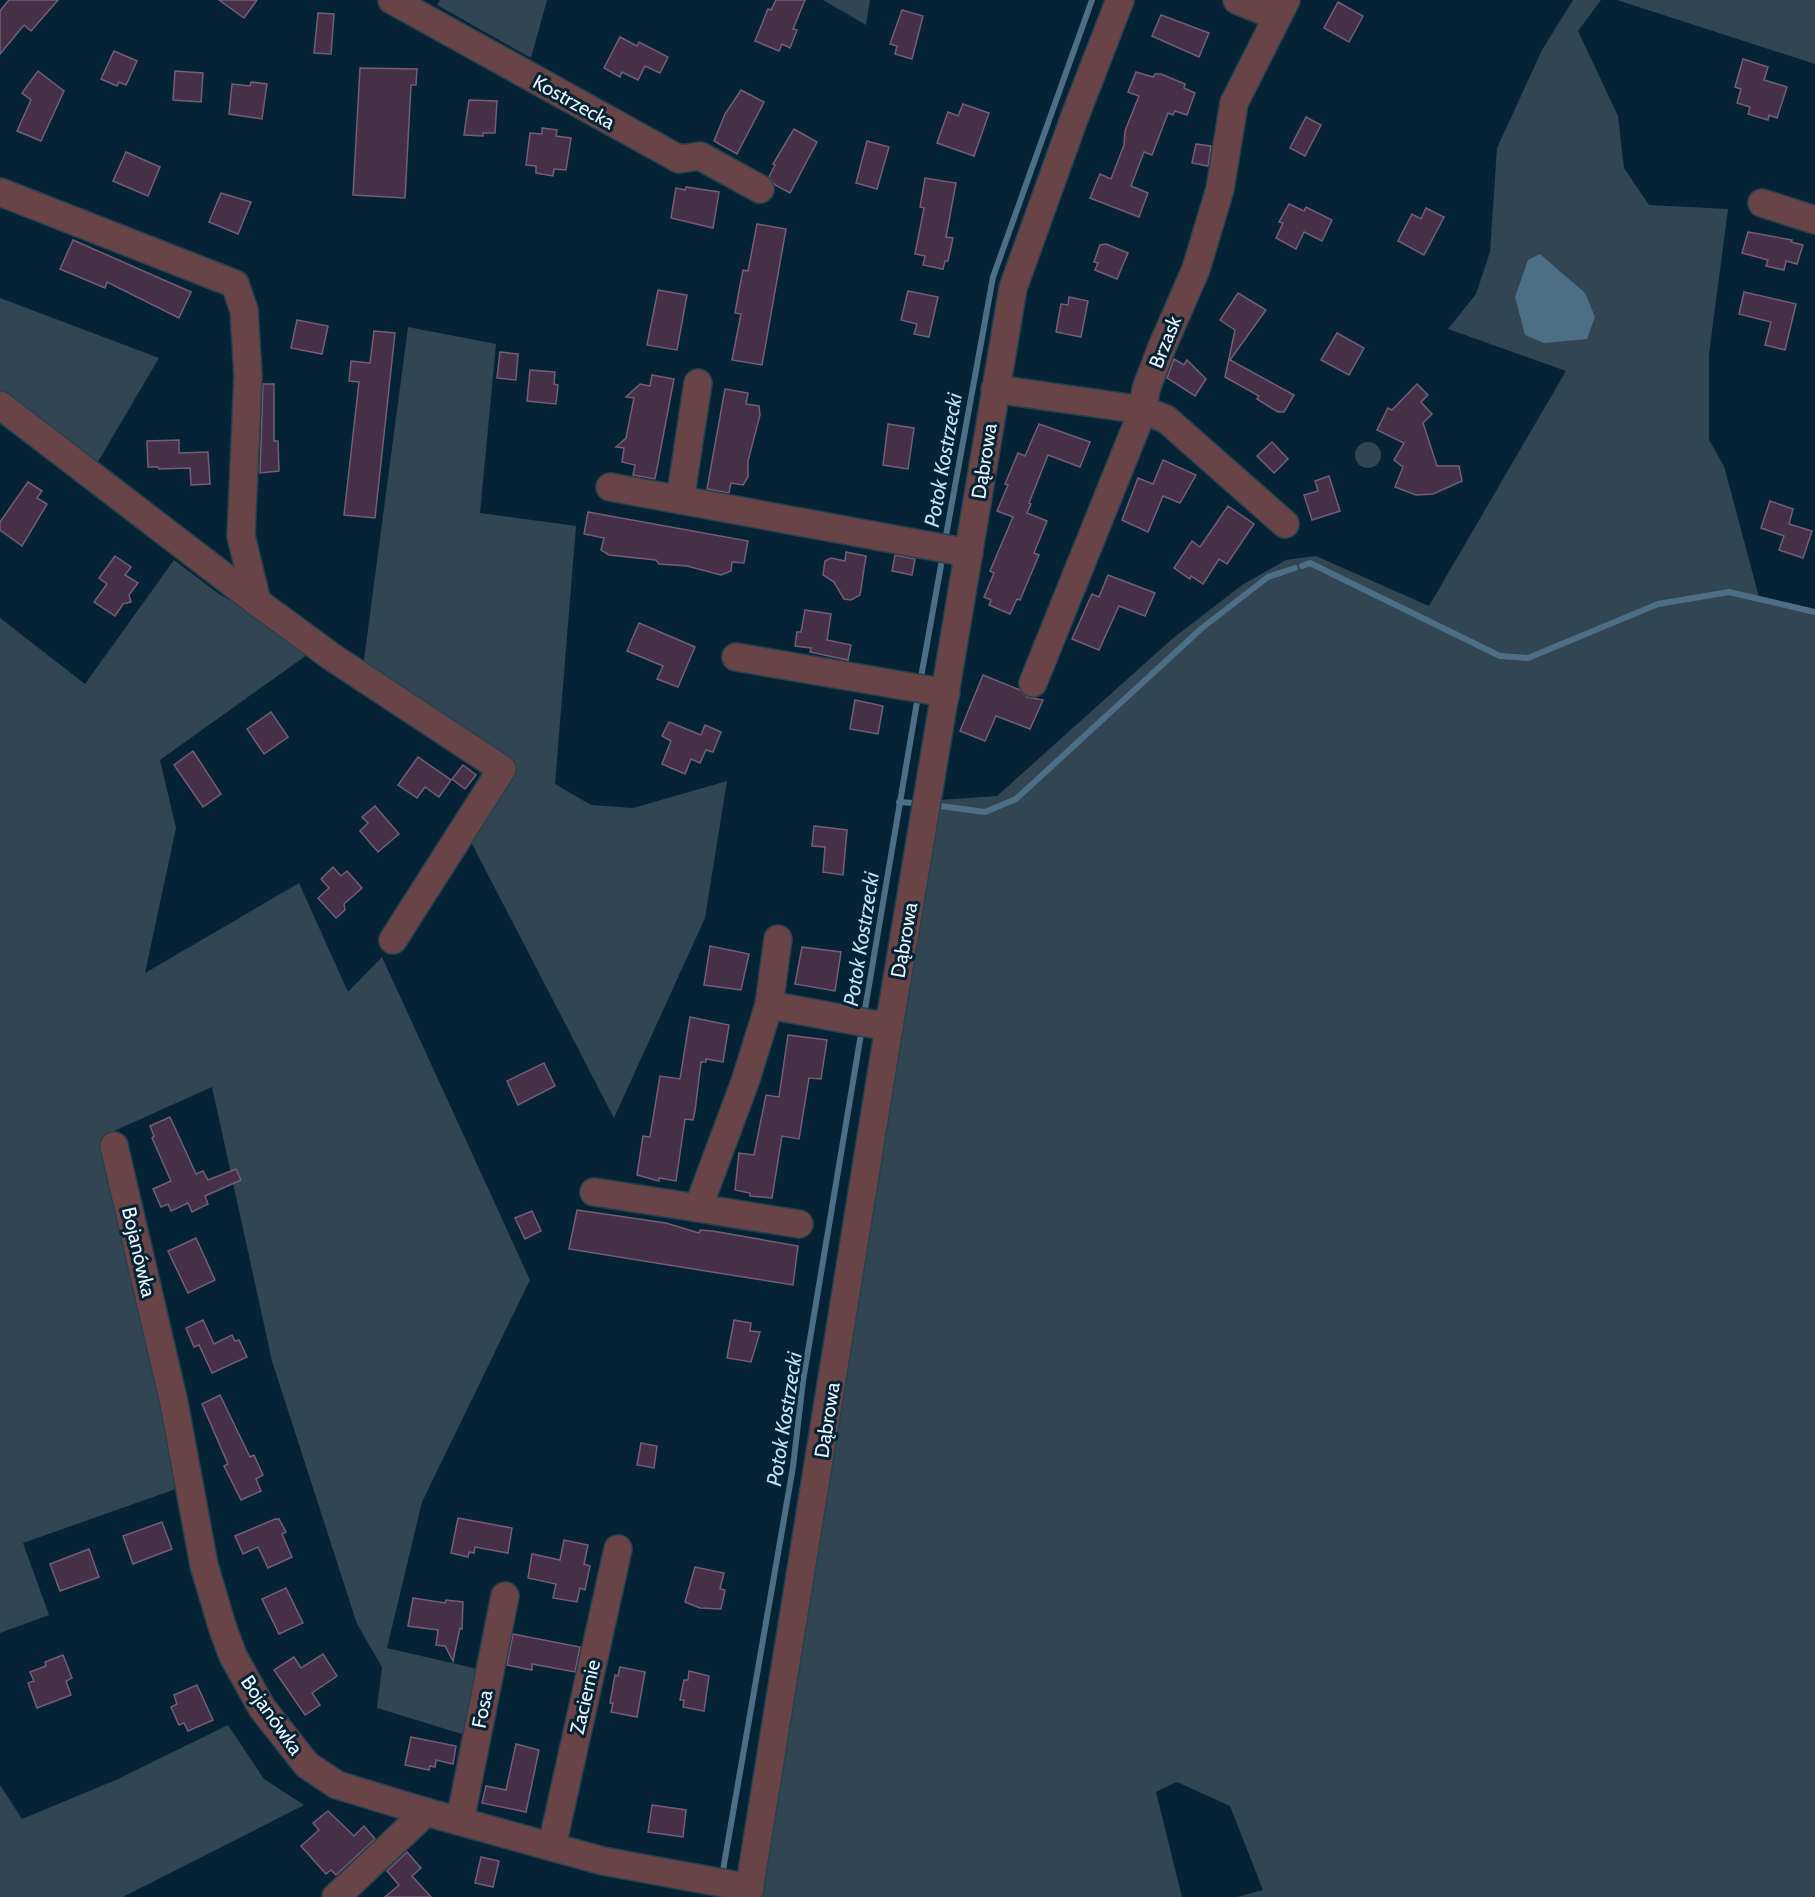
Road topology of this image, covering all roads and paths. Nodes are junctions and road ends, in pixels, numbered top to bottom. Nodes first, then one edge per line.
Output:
1 (392, 0) edge
2 (1120, 0) edge
3 (1237, 0) edge
4 (1281, 8) edge
5 (760, 189) dead end
6 (0, 192) edge
7 (1762, 203) dead end
8 (1815, 220) edge
9 (698, 383) dead end
10 (995, 389) junction
11 (0, 405) edge
12 (1143, 410) junction
13 (610, 487) dead end
14 (680, 500) junction
15 (1286, 524) dead end
16 (952, 550) junction
17 (257, 602) junction
18 (736, 657) dead end
19 (1033, 683) dead end
20 (928, 690) junction
21 (778, 939) dead end
22 (393, 940) dead end
23 (769, 1005) junction
24 (873, 1023) junction
25 (114, 1146) dead end
26 (594, 1192) dead end
27 (698, 1208) junction
28 (799, 1224) dead end
29 (618, 1549) dead end
30 (505, 1596) dead end
31 (426, 1812) junction
32 (460, 1821) junction
33 (552, 1846) junction
34 (735, 1888) edge
35 (336, 1897) edge

1 - 5 street, Kostrzecka
2 - 10 street, Dąbrowa
3 - 4 street
4 - 12 street, Brzask
6 - 17 street
7 - 8 street
9 - 14 street
10 - 12 street
10 - 16 street, Dąbrowa
11 - 17 street
12 - 15 street
12 - 19 street, Brzask
13 - 14 street
14 - 16 street
16 - 20 street, Dąbrowa
17 - 22 street
18 - 20 street
20 - 24 street, Dąbrowa
21 - 23 street
23 - 24 street
23 - 27 street
24 - 34 street, Dąbrowa
25 - 31 street, Bojanówka
26 - 27 street
27 - 28 street
29 - 33 street, Zaciernie
30 - 32 street, Fosa
31 - 32 street, Bojanówka
31 - 35 street
32 - 33 street, Bojanówka
33 - 34 street, Bojanówka

